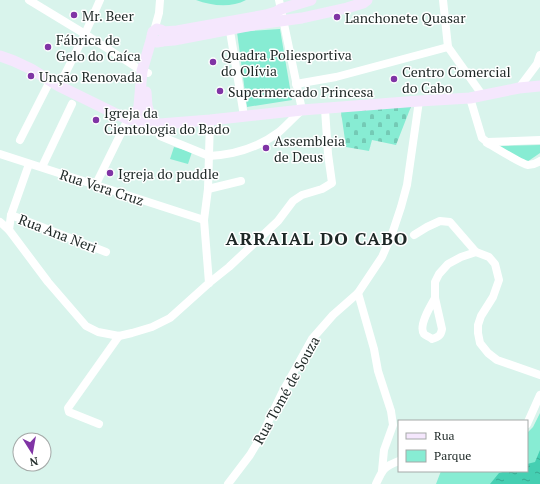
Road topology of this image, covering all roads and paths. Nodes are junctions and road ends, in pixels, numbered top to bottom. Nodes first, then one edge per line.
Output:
1 (29, 0) edge
2 (100, 0) edge
3 (160, 0) edge
4 (310, 0) edge
5 (367, 0) edge
6 (443, 0) edge
7 (280, 4) edge
8 (283, 21) junction
9 (229, 26) junction
10 (85, 34) junction
11 (159, 35) junction
12 (448, 47) junction
13 (540, 55) edge
14 (0, 56) edge
15 (539, 67) edge
16 (145, 72) junction
17 (55, 83) junction
18 (296, 84) junction
19 (540, 86) edge
20 (519, 88) junction
21 (483, 96) junction
22 (470, 98) junction
23 (419, 101) junction
24 (72, 104) dead end
25 (143, 106) junction
26 (325, 109) junction
27 (302, 110) junction
28 (244, 116) junction
29 (131, 119) junction
30 (210, 120) junction
31 (156, 123) junction
32 (20, 140) dead end
33 (540, 140) edge
34 (486, 142) junction
35 (0, 154) edge
36 (210, 156) junction
37 (540, 161) edge
38 (29, 164) junction
39 (42, 167) junction
40 (241, 181) dead end
41 (96, 184) junction
42 (208, 189) junction
43 (11, 215) junction
44 (204, 220) junction
45 (0, 222) edge
46 (9, 230) junction
47 (414, 235) dead end
48 (106, 252) dead end
49 (476, 252) junction
50 (209, 284) junction
51 (358, 293) junction
52 (435, 298) dead end
53 (119, 336) junction
54 (540, 375) edge
55 (540, 395) edge
56 (528, 422) edge
57 (99, 424) dead end
58 (398, 461) edge
59 (382, 471) junction
60 (228, 484) edge
61 (376, 484) edge

1 - 10 street
2 - 10 street
3 - 11 street
4 - 7 main road
5 - 8 main road
6 - 12 street
7 - 8 street
7 - 9 main road
8 - 9 main road
8 - 18 street
9 - 11 main road
9 - 28 street
10 - 16 street
10 - 17 street
11 - 16 main road
12 - 18 street
12 - 21 street
13 - 15 street
14 - 17 main road
15 - 20 street
16 - 25 main road
17 - 29 main road
17 - 32 street
18 - 27 street
19 - 20 main road
20 - 21 main road
21 - 22 main road
22 - 23 main road
22 - 34 street
23 - 26 main road
23 - 51 street, Rua Tomé de Souza
24 - 39 street
25 - 29 main road
25 - 31 main road
26 - 27 main road
26 - 50 street
27 - 28 main road
27 - 36 street
28 - 30 main road
29 - 31 main road
29 - 41 street
30 - 31 main road
30 - 36 street
31 - 36 street
33 - 34 street
34 - 37 street
35 - 38 street, Rua Vera Cruz
36 - 42 street
38 - 39 street, Rua Vera Cruz
38 - 43 street
39 - 41 street, Rua Vera Cruz
40 - 42 street
41 - 44 street, Rua Vera Cruz
42 - 44 street
43 - 46 street
43 - 48 street, Rua Ana Neri
44 - 50 street
45 - 46 street
46 - 53 street
47 - 49 street
49 - 52 street
49 - 54 street
50 - 53 street
51 - 59 street
51 - 60 street, Rua Tomé de Souza
53 - 57 street
55 - 56 street
58 - 59 street
59 - 61 street

